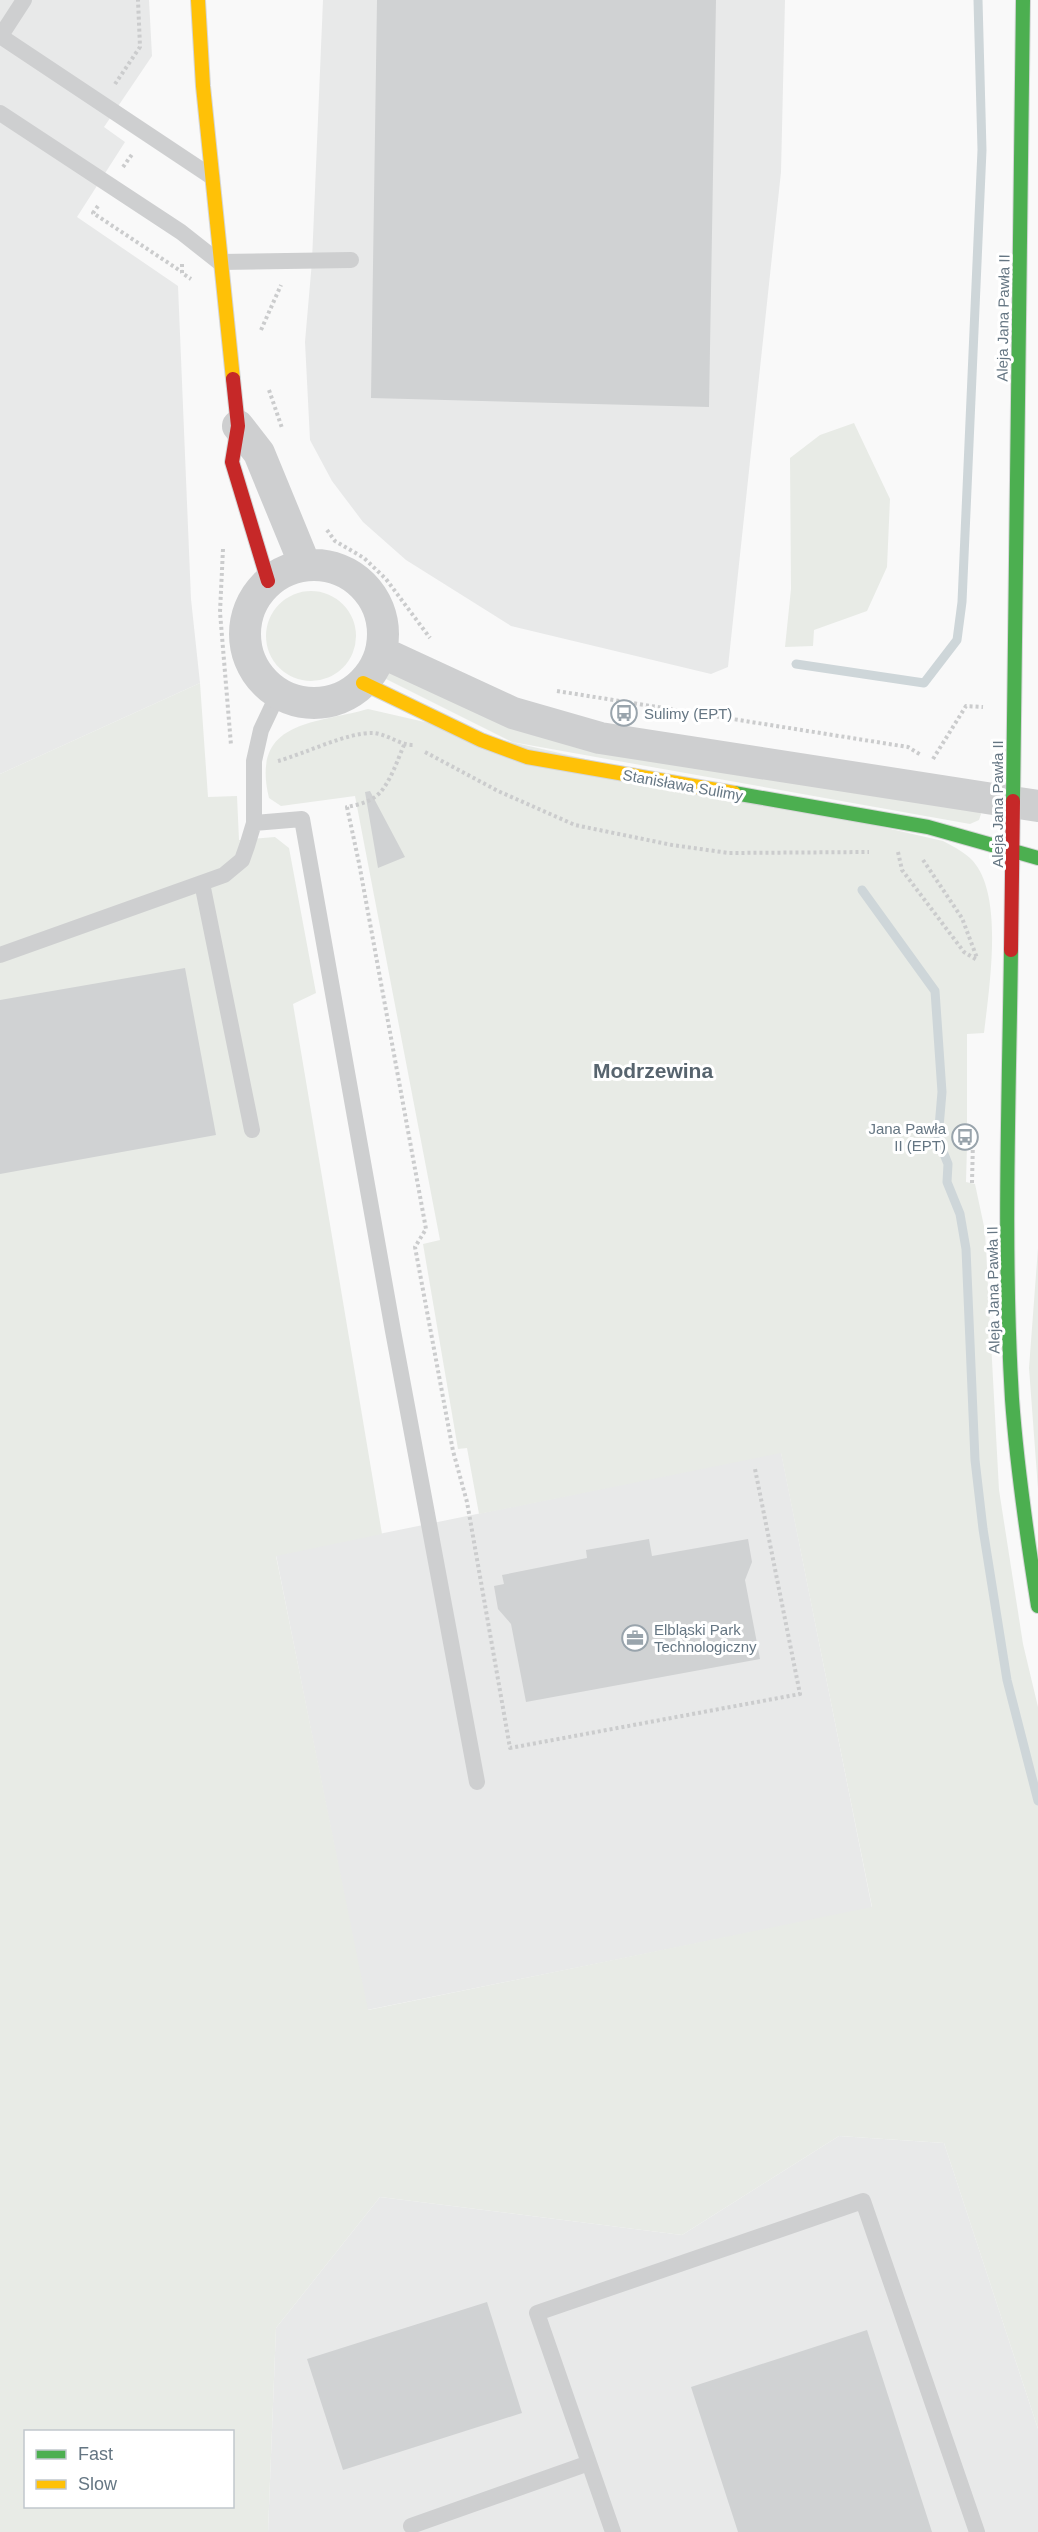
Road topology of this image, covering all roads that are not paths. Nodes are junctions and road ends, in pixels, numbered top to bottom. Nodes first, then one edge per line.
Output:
1 (24, 0) edge
2 (198, 0) edge
3 (1023, 0) edge
4 (0, 37) edge
5 (0, 113) edge
6 (214, 178) junction
7 (351, 260) dead end
8 (219, 262) junction
9 (238, 426) junction
10 (305, 565) junction
11 (268, 581) junction
12 (381, 652) junction
13 (363, 683) junction
14 (278, 694) junction
15 (1026, 803) edge
16 (254, 823) junction
17 (1013, 853) junction
18 (1038, 858) edge
19 (202, 883) junction
20 (1029, 929) dead end
21 (1012, 944) junction
22 (0, 954) edge
23 (252, 1130) dead end
24 (1038, 1606) edge
25 (477, 1782) dead end
26 (589, 2463) junction
27 (411, 2526) dead end
28 (613, 2532) edge
29 (977, 2532) edge

1 - 4 lane
2 - 6 street
3 - 15 street, Aleja Jana Pawła II
4 - 6 lane
5 - 8 lane
6 - 8 street
7 - 8 lane
8 - 9 street
9 - 10 street
9 - 11 street
10 - 11 street
10 - 12 street
11 - 14 street
12 - 13 street
12 - 15 street
13 - 14 street
13 - 17 street, Stanisława Sulimy
14 - 16 lane
15 - 17 street, Aleja Jana Pawła II
16 - 19 lane
16 - 25 lane
17 - 18 street, Stanisława Sulimy
17 - 21 street, Aleja Jana Pawła II
19 - 22 lane
19 - 23 lane
20 - 21 street
21 - 24 street, Aleja Jana Pawła II
26 - 27 lane
26 - 28 lane
26 - 29 lane

